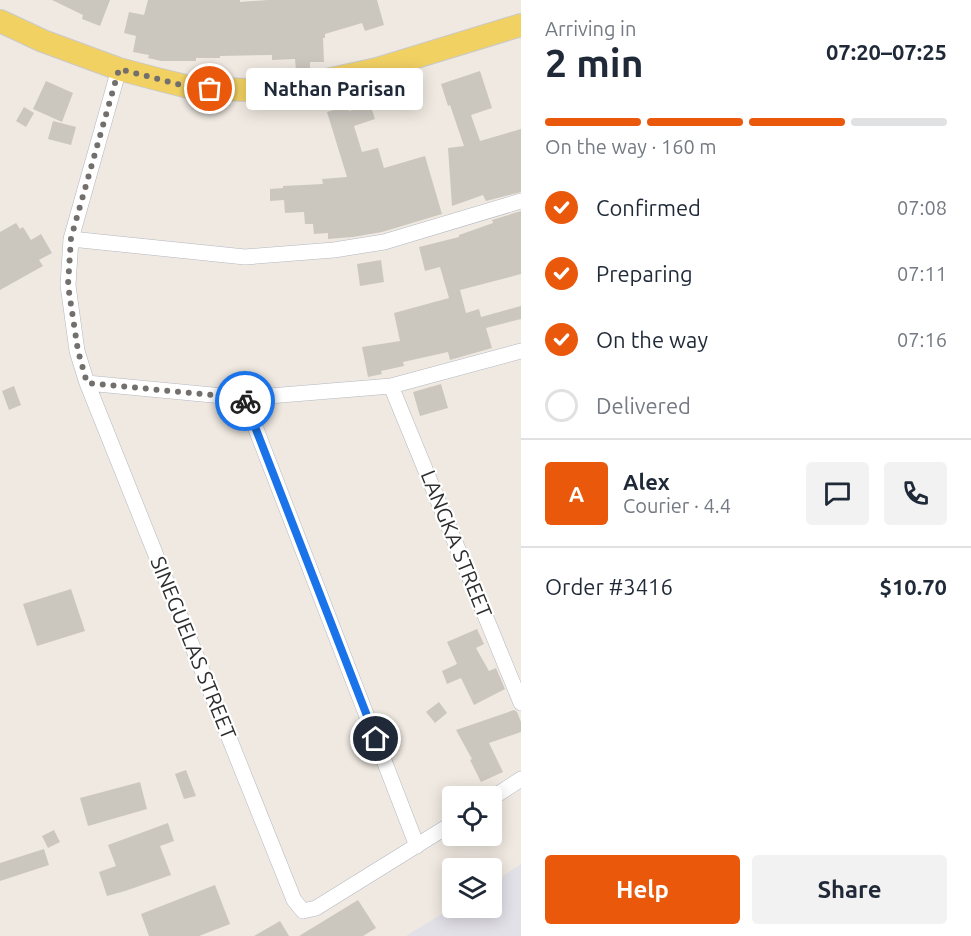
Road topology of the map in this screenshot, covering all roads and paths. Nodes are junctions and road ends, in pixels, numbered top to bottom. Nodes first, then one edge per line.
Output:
1 (0, 21) edge
2 (521, 25) edge
3 (119, 69) junction
4 (521, 201) edge
5 (71, 238) junction
6 (521, 351) edge
7 (87, 383) junction
8 (392, 386) junction
9 (244, 398) junction
10 (521, 702) edge
11 (521, 779) edge
12 (502, 791) edge
13 (442, 830) edge
14 (417, 846) junction

1 - 3 main road
2 - 3 main road
3 - 5 street, SINEGUELAS STREET
4 - 5 street
5 - 7 street, SINEGUELAS STREET
6 - 8 street
7 - 9 street
7 - 14 street, SINEGUELAS STREET
8 - 9 street
8 - 10 street, LANGKA STREET
9 - 14 street
11 - 12 street
13 - 14 street

